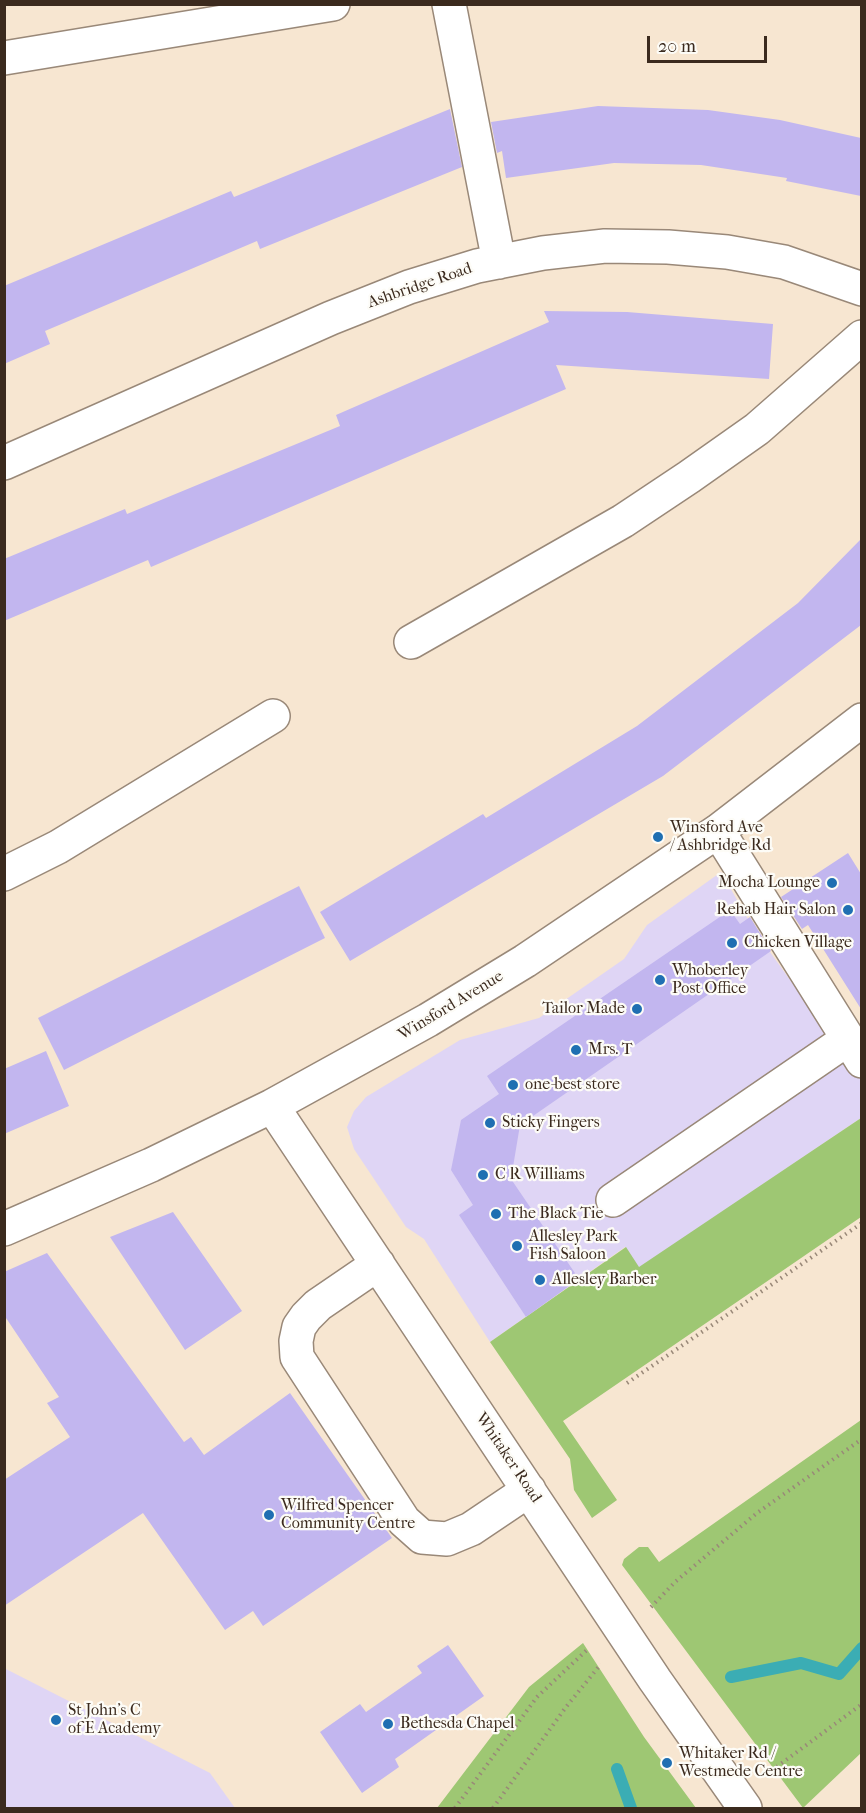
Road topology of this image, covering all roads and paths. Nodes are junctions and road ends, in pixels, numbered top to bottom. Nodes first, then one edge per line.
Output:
1 (333, 4) edge
2 (449, 4) edge
3 (4, 58) edge
4 (499, 262) junction
5 (861, 288) edge
6 (861, 337) edge
7 (4, 464) edge
8 (411, 642) dead end
9 (273, 716) dead end
10 (861, 720) edge
11 (718, 831) junction
12 (4, 874) edge
13 (855, 1050) edge
14 (272, 1106) junction
15 (613, 1200) dead end
16 (861, 1223) edge
17 (4, 1229) edge
18 (378, 1264) junction
19 (627, 1383) dead end
20 (861, 1440) edge
21 (529, 1490) junction
22 (626, 1634) junction
23 (861, 1704) edge
24 (741, 1803) edge
25 (455, 1809) edge
26 (494, 1809) edge

1 - 3 street
2 - 4 street
4 - 5 street, Ashbridge Road
4 - 7 street, Ashbridge Road
6 - 8 street
9 - 12 street
10 - 11 street, Winsford Avenue
11 - 13 street
11 - 14 street, Winsford Avenue
13 - 15 street
14 - 17 street, Winsford Avenue
14 - 18 street, Whitaker Road
16 - 19 path
18 - 21 street, Whitaker Road
18 - 21 street
20 - 22 path
21 - 22 street, Whitaker Road
22 - 24 street, Whitaker Road
22 - 25 path
22 - 26 path
23 - 24 path

